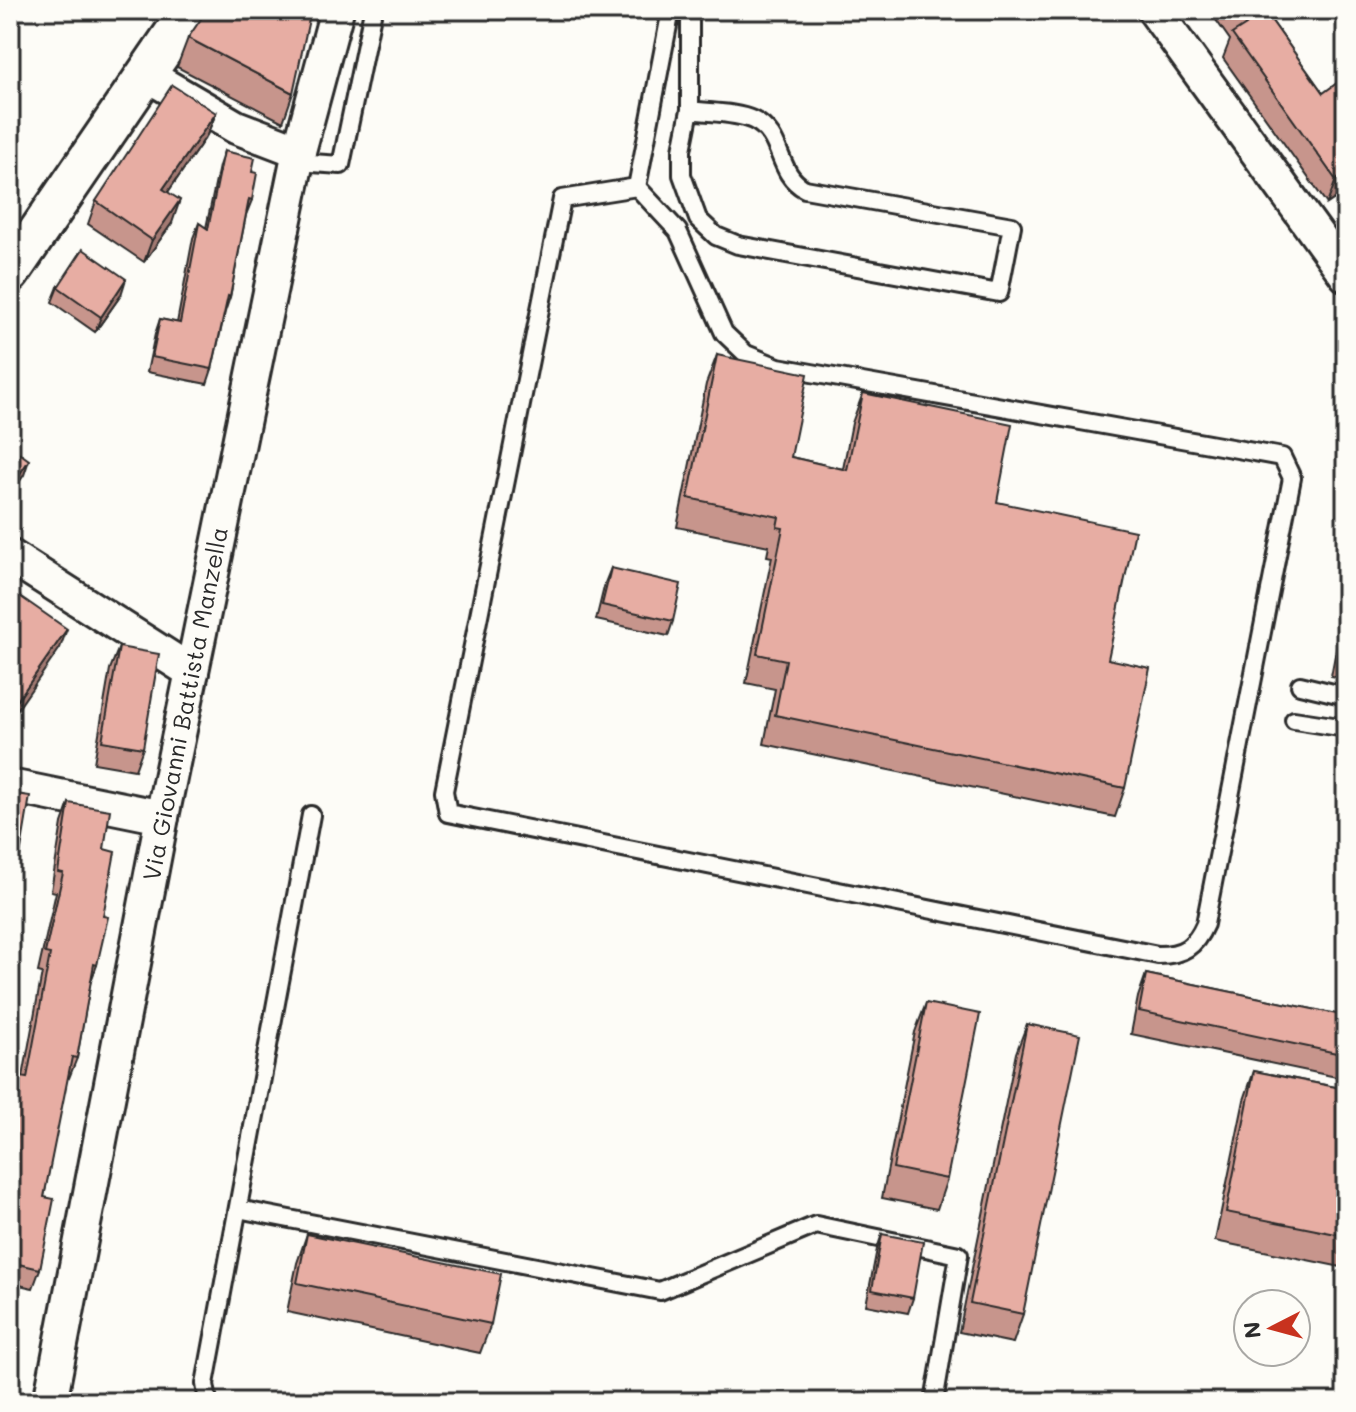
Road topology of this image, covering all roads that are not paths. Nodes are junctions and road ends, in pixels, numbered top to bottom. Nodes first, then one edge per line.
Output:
1 (190, 10) edge
2 (337, 10) edge
3 (373, 10) edge
4 (671, 10) edge
5 (690, 10) edge
6 (1154, 10) edge
7 (147, 75) junction
8 (690, 110) junction
9 (298, 157) junction
10 (637, 187) junction
11 (10, 273) edge
12 (1346, 275) edge
13 (10, 556) edge
14 (192, 672) junction
15 (1300, 685) dead end
16 (1346, 696) edge
17 (1294, 720) dead end
18 (1346, 728) edge
19 (10, 786) edge
20 (311, 815) dead end
21 (162, 817) junction
22 (238, 1209) junction
23 (50, 1402) edge
24 (208, 1402) edge
25 (934, 1402) edge

1 - 7 street
2 - 9 street, Via Giovanni Battista Manzella
3 - 9 lane
4 - 10 lane
5 - 8 lane
6 - 12 street
7 - 9 street
7 - 11 street
8 - 8 lane
9 - 14 street, Via Giovanni Battista Manzella
10 - 10 lane
13 - 14 street
14 - 21 street, Via Giovanni Battista Manzella
15 - 16 lane
17 - 18 lane
19 - 21 street
20 - 22 lane
21 - 23 street, Via Giovanni Battista Manzella
22 - 24 lane
22 - 25 lane

